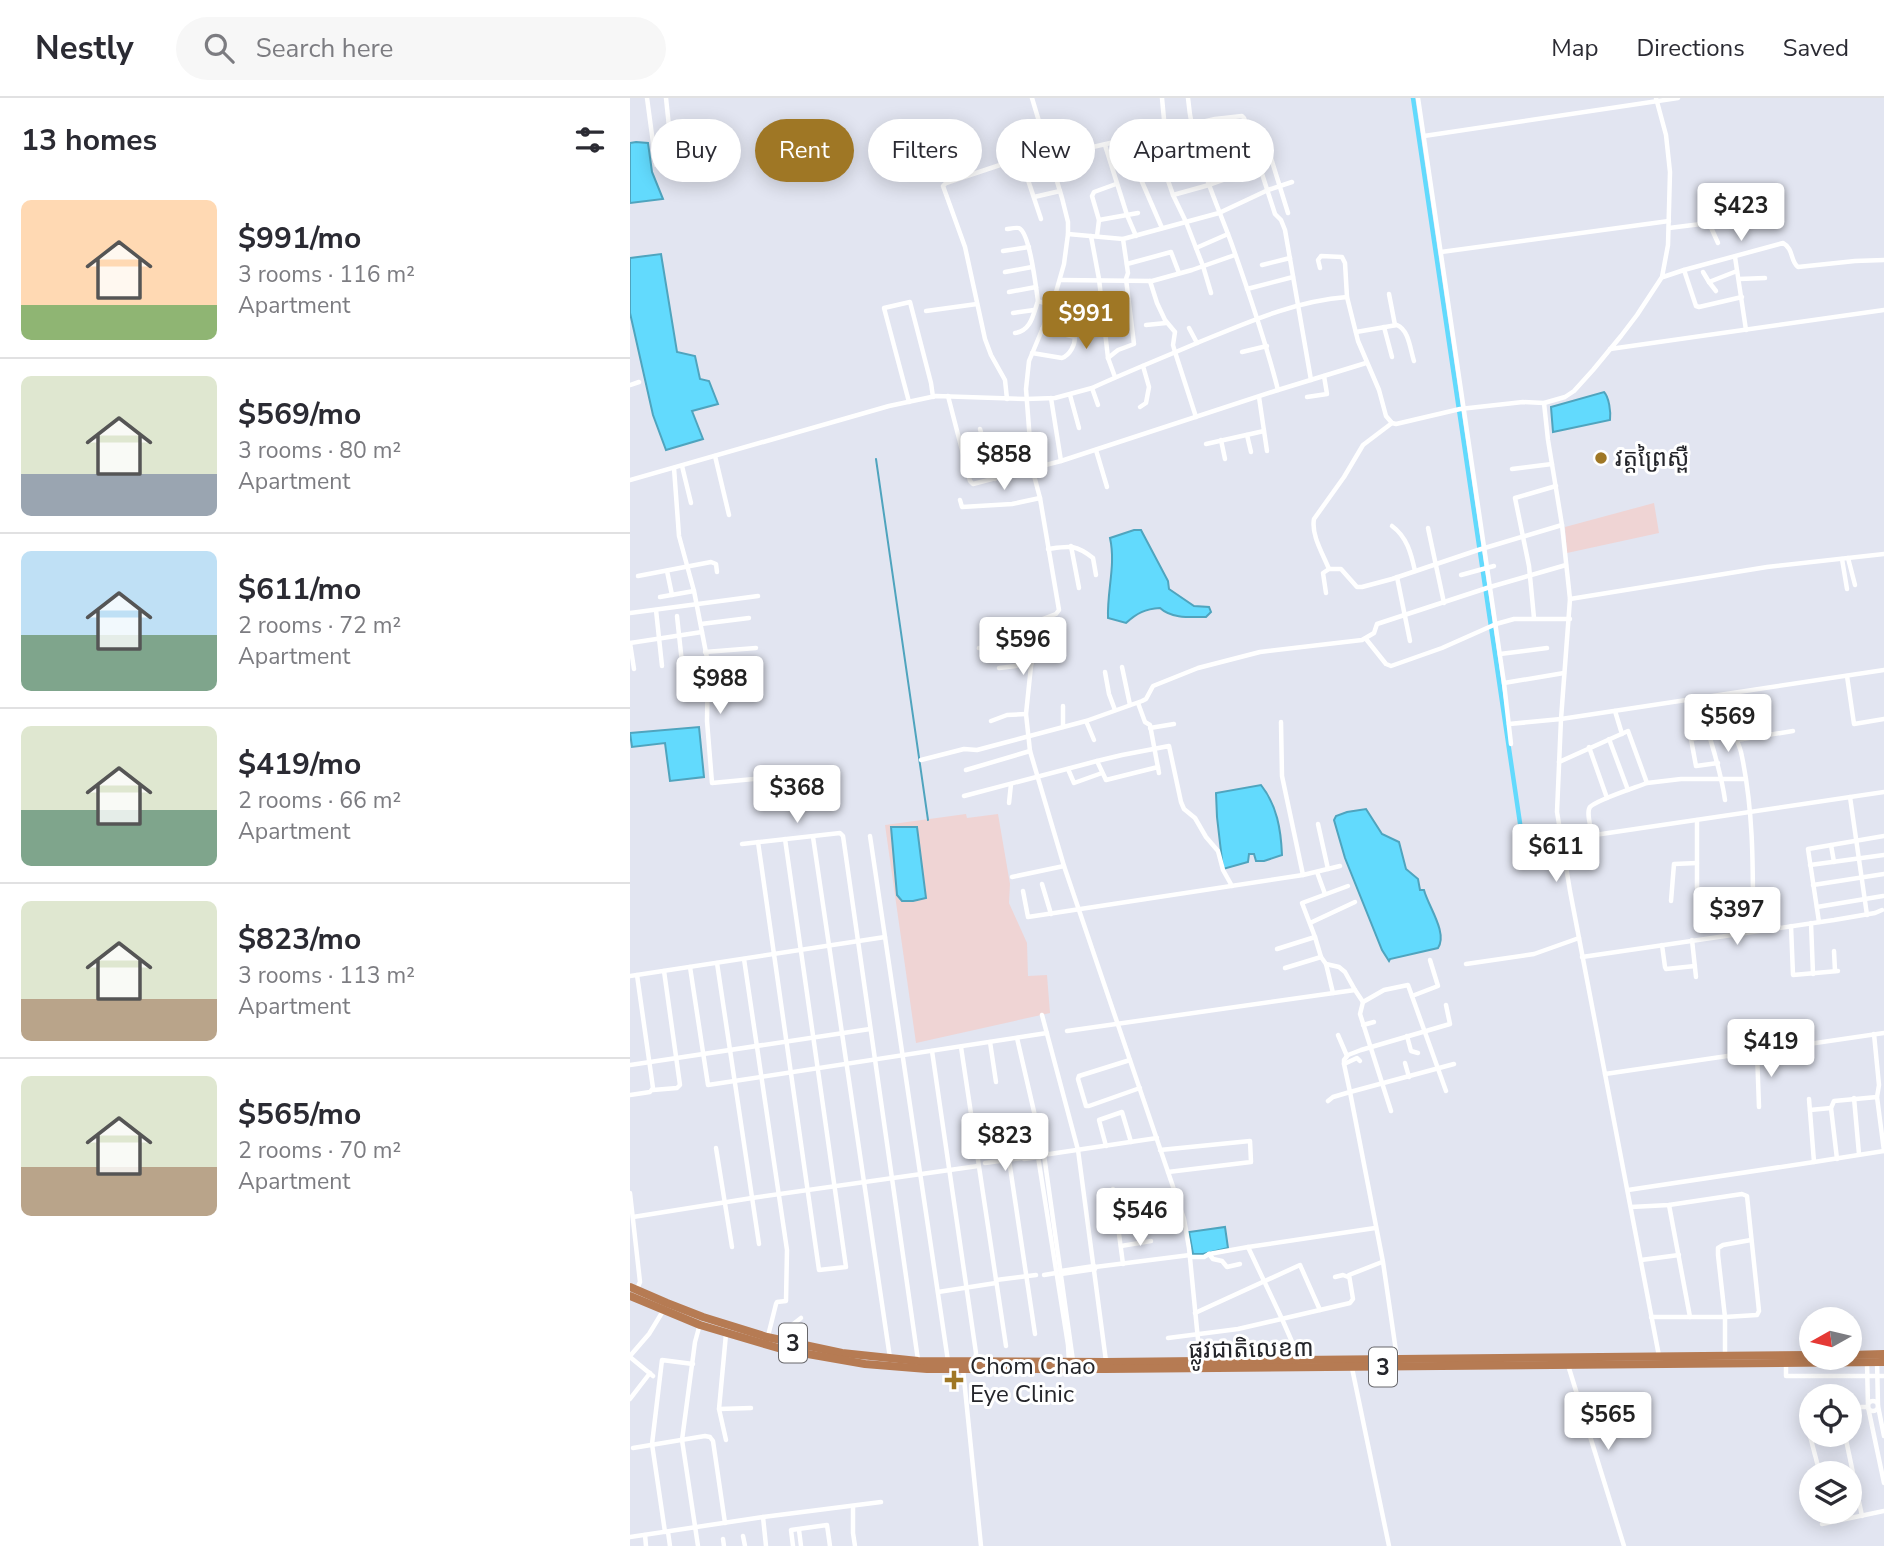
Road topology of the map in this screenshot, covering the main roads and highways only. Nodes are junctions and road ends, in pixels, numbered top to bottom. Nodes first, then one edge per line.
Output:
1 (632, 1291) edge
2 (701, 1321) junction
3 (1799, 1355) edge
4 (1862, 1357) edge
5 (1867, 1358) junction
6 (1881, 1358) edge
7 (1659, 1360) junction
8 (963, 1366) junction
9 (975, 1366) junction
10 (1106, 1366) junction

1 - 2 highway, ផ្លូវជាតិលេខ៣ / 3
1 - 2 highway, ផ្លូវជាតិលេខ៣ / 3
2 - 8 highway, ផ្លូវជាតិលេខ៣ / 3
2 - 8 highway, ផ្លូវជាតិលេខ៣ / 3
3 - 7 highway, ផ្លូវជាតិលេខ៣ / 3
4 - 5 highway, ផ្លូវជាតិលេខ៣ / 3
5 - 6 highway, ផ្លូវជាតិលេខ៣ / 3
5 - 7 highway, ផ្លូវជាតិលេខ៣ / 3
7 - 10 highway, ផ្លូវជាតិលេខ៣ / 3
7 - 10 highway, ផ្លូវជាតិលេខ៣ / 3
8 - 9 highway, ផ្លូវជាតិលេខ៣ / 3
9 - 10 highway, ផ្លូវជាតិលេខ៣ / 3
9 - 10 highway, ផ្លូវជាតិលេខ៣ / 3

